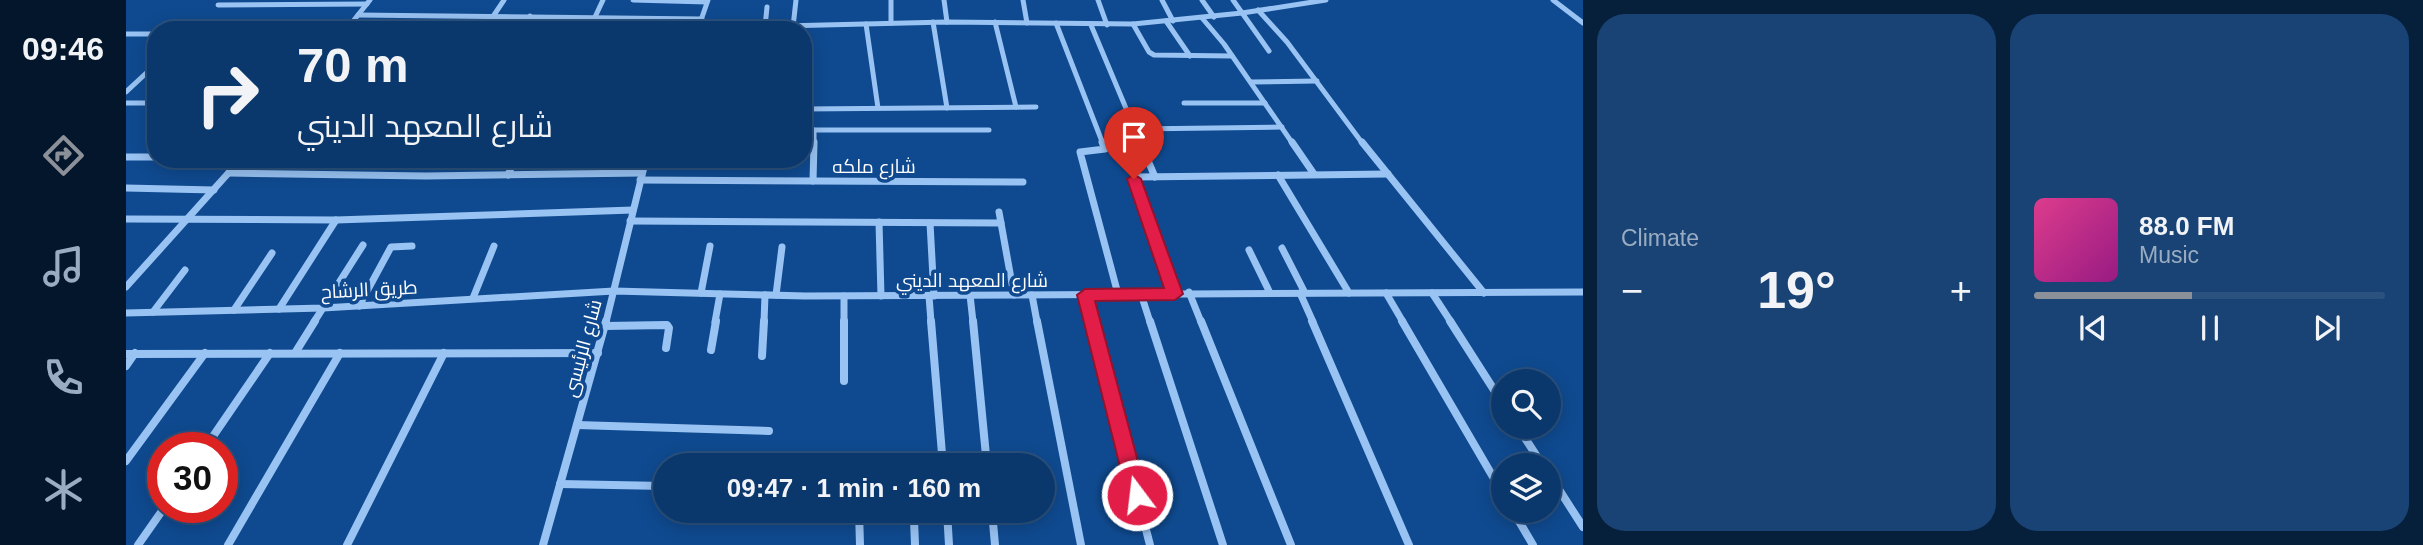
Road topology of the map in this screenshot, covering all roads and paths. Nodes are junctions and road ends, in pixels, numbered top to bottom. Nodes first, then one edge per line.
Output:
1 (504, 0) edge
2 (603, 0) edge
3 (633, 0) edge
4 (796, 0) edge
5 (891, 0) edge
6 (944, 0) edge
7 (1023, 0) edge
8 (1098, 0) edge
9 (1162, 0) edge
10 (1202, 0) edge
11 (1233, 0) edge
12 (1326, 0) edge
13 (1553, 0) edge
14 (708, 1) edge
15 (311, 2) edge
16 (368, 2) edge
17 (218, 5) dead end
18 (767, 7) dead end
19 (1258, 10) junction
20 (1242, 13) junction
21 (358, 15) junction
22 (494, 15) junction
23 (530, 16) junction
24 (595, 17) junction
25 (1214, 17) junction
26 (1202, 18) junction
27 (702, 19) joint
28 (353, 21) edge
29 (528, 21) edge
30 (766, 21) edge
31 (794, 21) edge
32 (1170, 21) junction
33 (933, 22) junction
34 (947, 22) junction
35 (995, 22) junction
36 (891, 23) junction
37 (1027, 23) junction
38 (1056, 23) junction
39 (1583, 23) edge
40 (866, 24) junction
41 (1133, 24) junction
42 (1091, 25) junction
43 (1107, 25) junction
44 (812, 26) edge
45 (126, 34) edge
46 (147, 34) edge
47 (1269, 51) dead end
48 (1190, 56) junction
49 (1232, 56) junction
50 (147, 72) edge
51 (1317, 81) junction
52 (1251, 82) junction
53 (126, 92) edge
54 (126, 103) edge
55 (147, 103) edge
56 (1184, 103) dead end
57 (1265, 103) junction
58 (1016, 107) junction
59 (1035, 107) dead end
60 (878, 108) junction
61 (947, 108) junction
62 (812, 109) edge
63 (1282, 127) junction
64 (814, 130) joint
65 (989, 130) dead end
66 (1135, 130) junction
67 (126, 157) edge
68 (147, 157) edge
69 (233, 168) edge
70 (511, 168) edge
71 (644, 168) edge
72 (229, 173) junction
73 (1314, 174) junction
74 (1388, 174) junction
75 (508, 175) junction
76 (1278, 175) junction
77 (641, 177) junction
78 (1154, 177) junction
79 (813, 181) junction
80 (1023, 182) dead end
81 (126, 188) edge
82 (215, 190) junction
83 (633, 210) junction
84 (999, 212) dead end
85 (126, 219) edge
86 (186, 220) junction
87 (336, 220) junction
88 (630, 220) junction
89 (880, 222) junction
90 (930, 223) junction
91 (1001, 223) junction
92 (363, 245) dead end
93 (412, 246) dead end
94 (494, 246) dead end
95 (710, 246) dead end
96 (782, 247) dead end
97 (1282, 247) dead end
98 (1249, 250) dead end
99 (272, 253) dead end
100 (185, 270) dead end
101 (126, 287) edge
102 (614, 291) junction
103 (1189, 292) junction
104 (1583, 292) edge
105 (701, 293) junction
106 (1270, 293) junction
107 (1302, 293) junction
108 (1349, 293) junction
109 (1386, 293) junction
110 (1432, 293) junction
111 (1484, 293) junction
112 (720, 294) junction
113 (1118, 294) junction
114 (1141, 294) junction
115 (1175, 294) junction
116 (765, 295) junction
117 (776, 295) junction
118 (970, 295) junction
119 (1014, 295) junction
120 (1031, 295) junction
121 (1085, 295) junction
122 (844, 296) junction
123 (881, 296) junction
124 (932, 296) junction
125 (473, 298) junction
126 (359, 306) junction
127 (323, 308) junction
128 (234, 310) junction
129 (279, 310) junction
130 (153, 312) junction
131 (126, 313) edge
132 (605, 326) junction
133 (666, 348) dead end
134 (711, 350) dead end
135 (131, 353) edge
136 (205, 353) junction
137 (270, 353) junction
138 (295, 353) junction
139 (340, 353) junction
140 (598, 353) junction
141 (444, 354) junction
142 (762, 356) dead end
143 (126, 366) edge
144 (844, 381) dead end
145 (1491, 385) edge
146 (577, 425) junction
147 (769, 431) dead end
148 (216, 432) edge
149 (942, 453) edge
150 (986, 453) edge
151 (126, 461) edge
152 (1491, 473) edge
153 (560, 484) junction
154 (653, 486) edge
155 (1561, 493) edge
156 (153, 523) edge
157 (859, 523) edge
158 (914, 523) edge
159 (948, 523) edge
160 (993, 523) edge
161 (1520, 523) edge
162 (1583, 527) edge
163 (138, 545) edge
164 (228, 545) edge
165 (347, 545) edge
166 (543, 545) edge
167 (860, 545) edge
168 (915, 545) edge
169 (949, 545) edge
170 (995, 545) edge
171 (1081, 545) edge
172 (1150, 545) edge
173 (1223, 545) edge
174 (1291, 545) edge
175 (1409, 545) edge
176 (1533, 545) edge

1 - 22 street
2 - 24 street
3 - 14 street
4 - 31 street
5 - 36 street
6 - 34 street
7 - 37 street
8 - 43 street
9 - 32 street
10 - 25 street
11 - 20 street
12 - 19 street
13 - 39 street
14 - 27 street
15 - 16 street
15 - 17 street
16 - 21 street
18 - 30 street
19 - 20 street
19 - 51 street
20 - 25 street
20 - 47 street
21 - 22 street
21 - 28 street
22 - 23 street
23 - 24 street
23 - 29 street
24 - 27 street
25 - 26 street
26 - 32 street
26 - 49 street
32 - 41 street
32 - 48 street
33 - 34 street
33 - 36 street
33 - 61 street
34 - 35 street
35 - 37 street
35 - 58 street
36 - 40 street
37 - 38 street
38 - 42 street
38 - 113 street
40 - 44 street
40 - 60 street
41 - 43 street
41 - 48 street
42 - 43 street
42 - 66 street
45 - 46 street
48 - 49 street
49 - 52 street
50 - 53 street
51 - 52 street
51 - 74 street
52 - 57 street
54 - 55 street
56 - 57 street
57 - 63 street
58 - 59 street
58 - 61 street
60 - 61 street
60 - 62 street
63 - 66 street
63 - 73 street
64 - 65 street
64 - 79 street
66 - 78 street
67 - 68 street
69 - 72 street
70 - 75 street
71 - 77 street, شارع الرئيسى
72 - 75 street, شارع ملكه
72 - 82 street
73 - 74 street
73 - 76 street
74 - 111 street
75 - 77 street, شارع ملكه
76 - 78 street
76 - 108 street
77 - 79 street, شارع ملكه
77 - 83 street, شارع الرئيسى
78 - 115 street
79 - 80 street, شارع ملكه
81 - 82 street
82 - 86 street
83 - 87 street
83 - 88 street, شارع الرئيسى
84 - 91 street
85 - 86 street
86 - 87 street
86 - 101 street
87 - 129 street
88 - 89 street
88 - 102 street, شارع الرئيسى
89 - 90 street
89 - 123 street
90 - 91 street
90 - 124 street
91 - 119 street
92 - 127 street
93 - 126 street
94 - 125 street
95 - 105 street
96 - 117 street
97 - 107 street
98 - 106 street
99 - 128 street
100 - 130 street
102 - 105 street, شارع المعهد الديني
102 - 125 street, طريق الرشاح
102 - 132 street, شارع الرئيسى
103 - 106 street, شارع المعهد الديني
103 - 115 street, شارع المعهد الديني
103 - 174 street
104 - 111 street, شارع المعهد الديني
105 - 112 street, شارع المعهد الديني
106 - 107 street, شارع المعهد الديني
107 - 108 street, شارع المعهد الديني
107 - 175 street
108 - 109 street, شارع المعهد الديني
109 - 110 street, شارع المعهد الديني
109 - 152 street
110 - 111 street, شارع المعهد الديني
110 - 145 street
112 - 116 street, شارع المعهد الديني
112 - 134 street
113 - 114 street, شارع المعهد الديني
113 - 121 street, شارع المعهد الديني
114 - 115 street, شارع المعهد الديني
114 - 173 street
116 - 117 street, شارع المعهد الديني
116 - 142 street
117 - 122 street, شارع المعهد الديني
118 - 119 street, شارع المعهد الديني
118 - 124 street, شارع المعهد الديني
118 - 150 street
119 - 120 street, شارع المعهد الديني
120 - 121 street, شارع المعهد الديني
120 - 171 street
121 - 172 street
122 - 123 street, شارع المعهد الديني
122 - 144 street
123 - 124 street, شارع المعهد الديني
124 - 149 street
125 - 126 street, طريق الرشاح
126 - 127 street, طريق الرشاح
127 - 129 street, طريق الرشاح
127 - 138 street
128 - 129 street, طريق الرشاح
128 - 130 street, طريق الرشاح
130 - 131 street, طريق الرشاح
132 - 133 street
132 - 140 street, شارع الرئيسى
135 - 136 street
135 - 143 street
136 - 137 street
136 - 151 street
137 - 138 street
137 - 148 street
138 - 139 street
139 - 141 street
139 - 164 street
140 - 141 street
140 - 146 street, شارع الرئيسى
141 - 165 street
146 - 147 street
146 - 153 street, شارع الرئيسى
153 - 154 street
153 - 166 street, شارع الرئيسى
155 - 162 street
156 - 163 street
157 - 167 street
158 - 168 street
159 - 169 street
160 - 170 street
161 - 176 street

